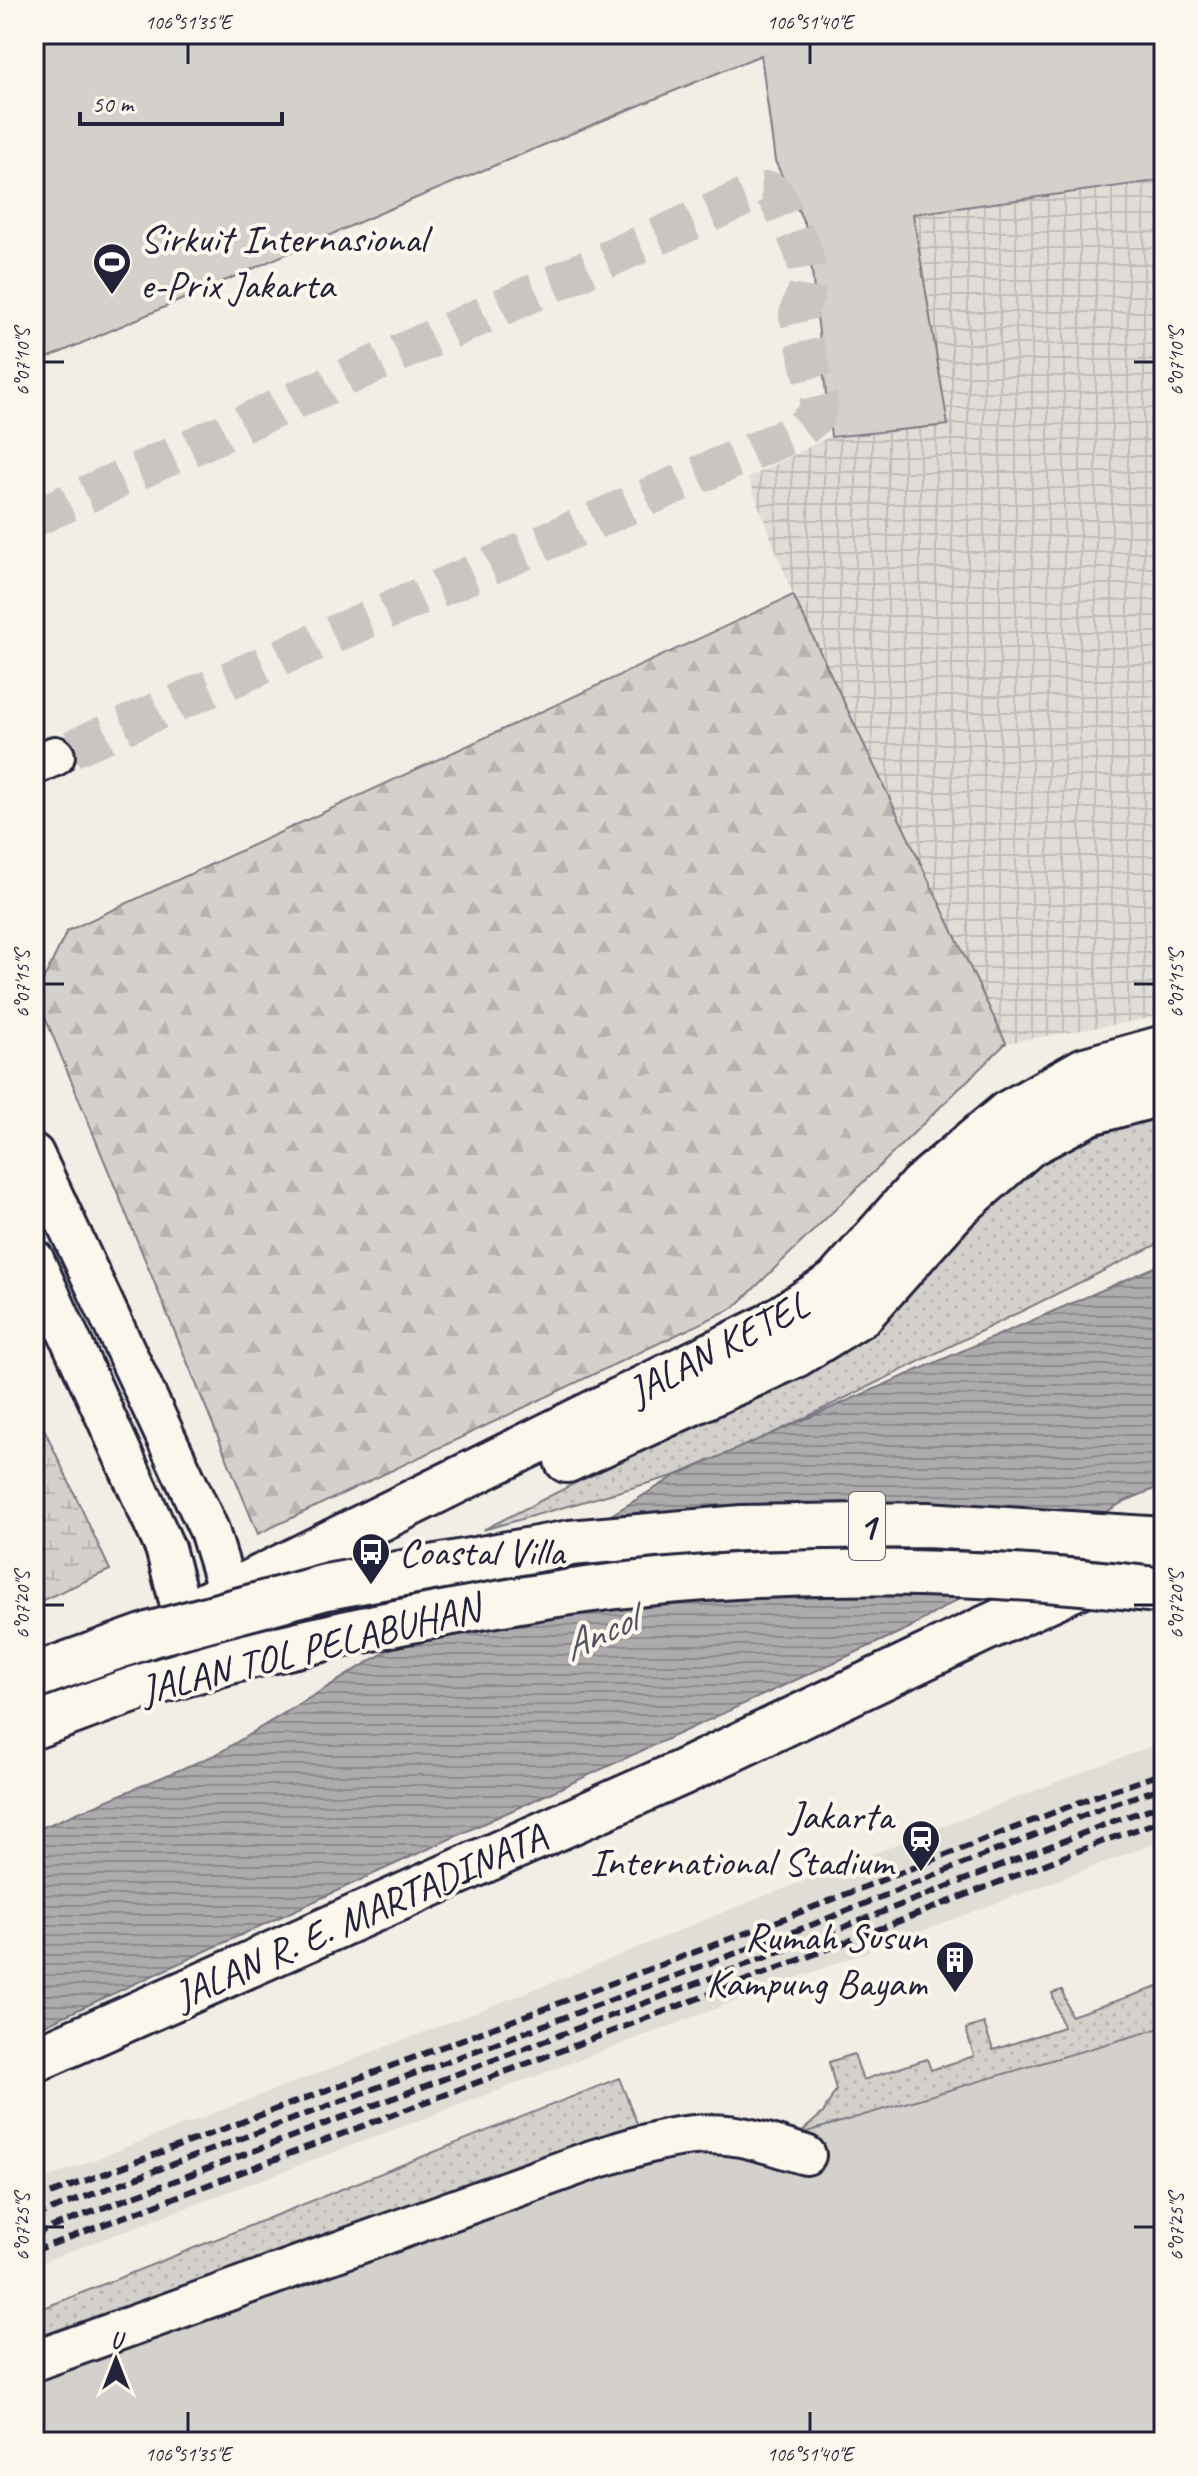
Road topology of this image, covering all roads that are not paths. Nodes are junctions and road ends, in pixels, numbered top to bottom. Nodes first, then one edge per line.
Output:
1 (1155, 1050) edge
2 (1162, 1093) edge
3 (34, 1154) edge
4 (34, 1259) edge
5 (1164, 1540) edge
6 (1164, 1547) edge
7 (1164, 1591) edge
8 (237, 1604) junction
9 (191, 1626) junction
10 (34, 1676) edge
11 (34, 1682) edge
12 (34, 1716) edge
13 (34, 1726) edge
14 (34, 2060) edge
15 (806, 2155) dead end
16 (34, 2361) edge

1 - 2 highway
1 - 8 highway, JALAN KETEL
2 - 8 highway, JALAN KETEL
3 - 8 street
4 - 9 street
5 - 10 highway, JALAN TOL PELABUHAN / 1, bridge
6 - 14 highway, JALAN R. E. MARTADINATA
7 - 13 highway, JALAN TOL PELABUHAN / 1, bridge
8 - 9 highway
9 - 11 highway
9 - 12 highway
15 - 16 street

